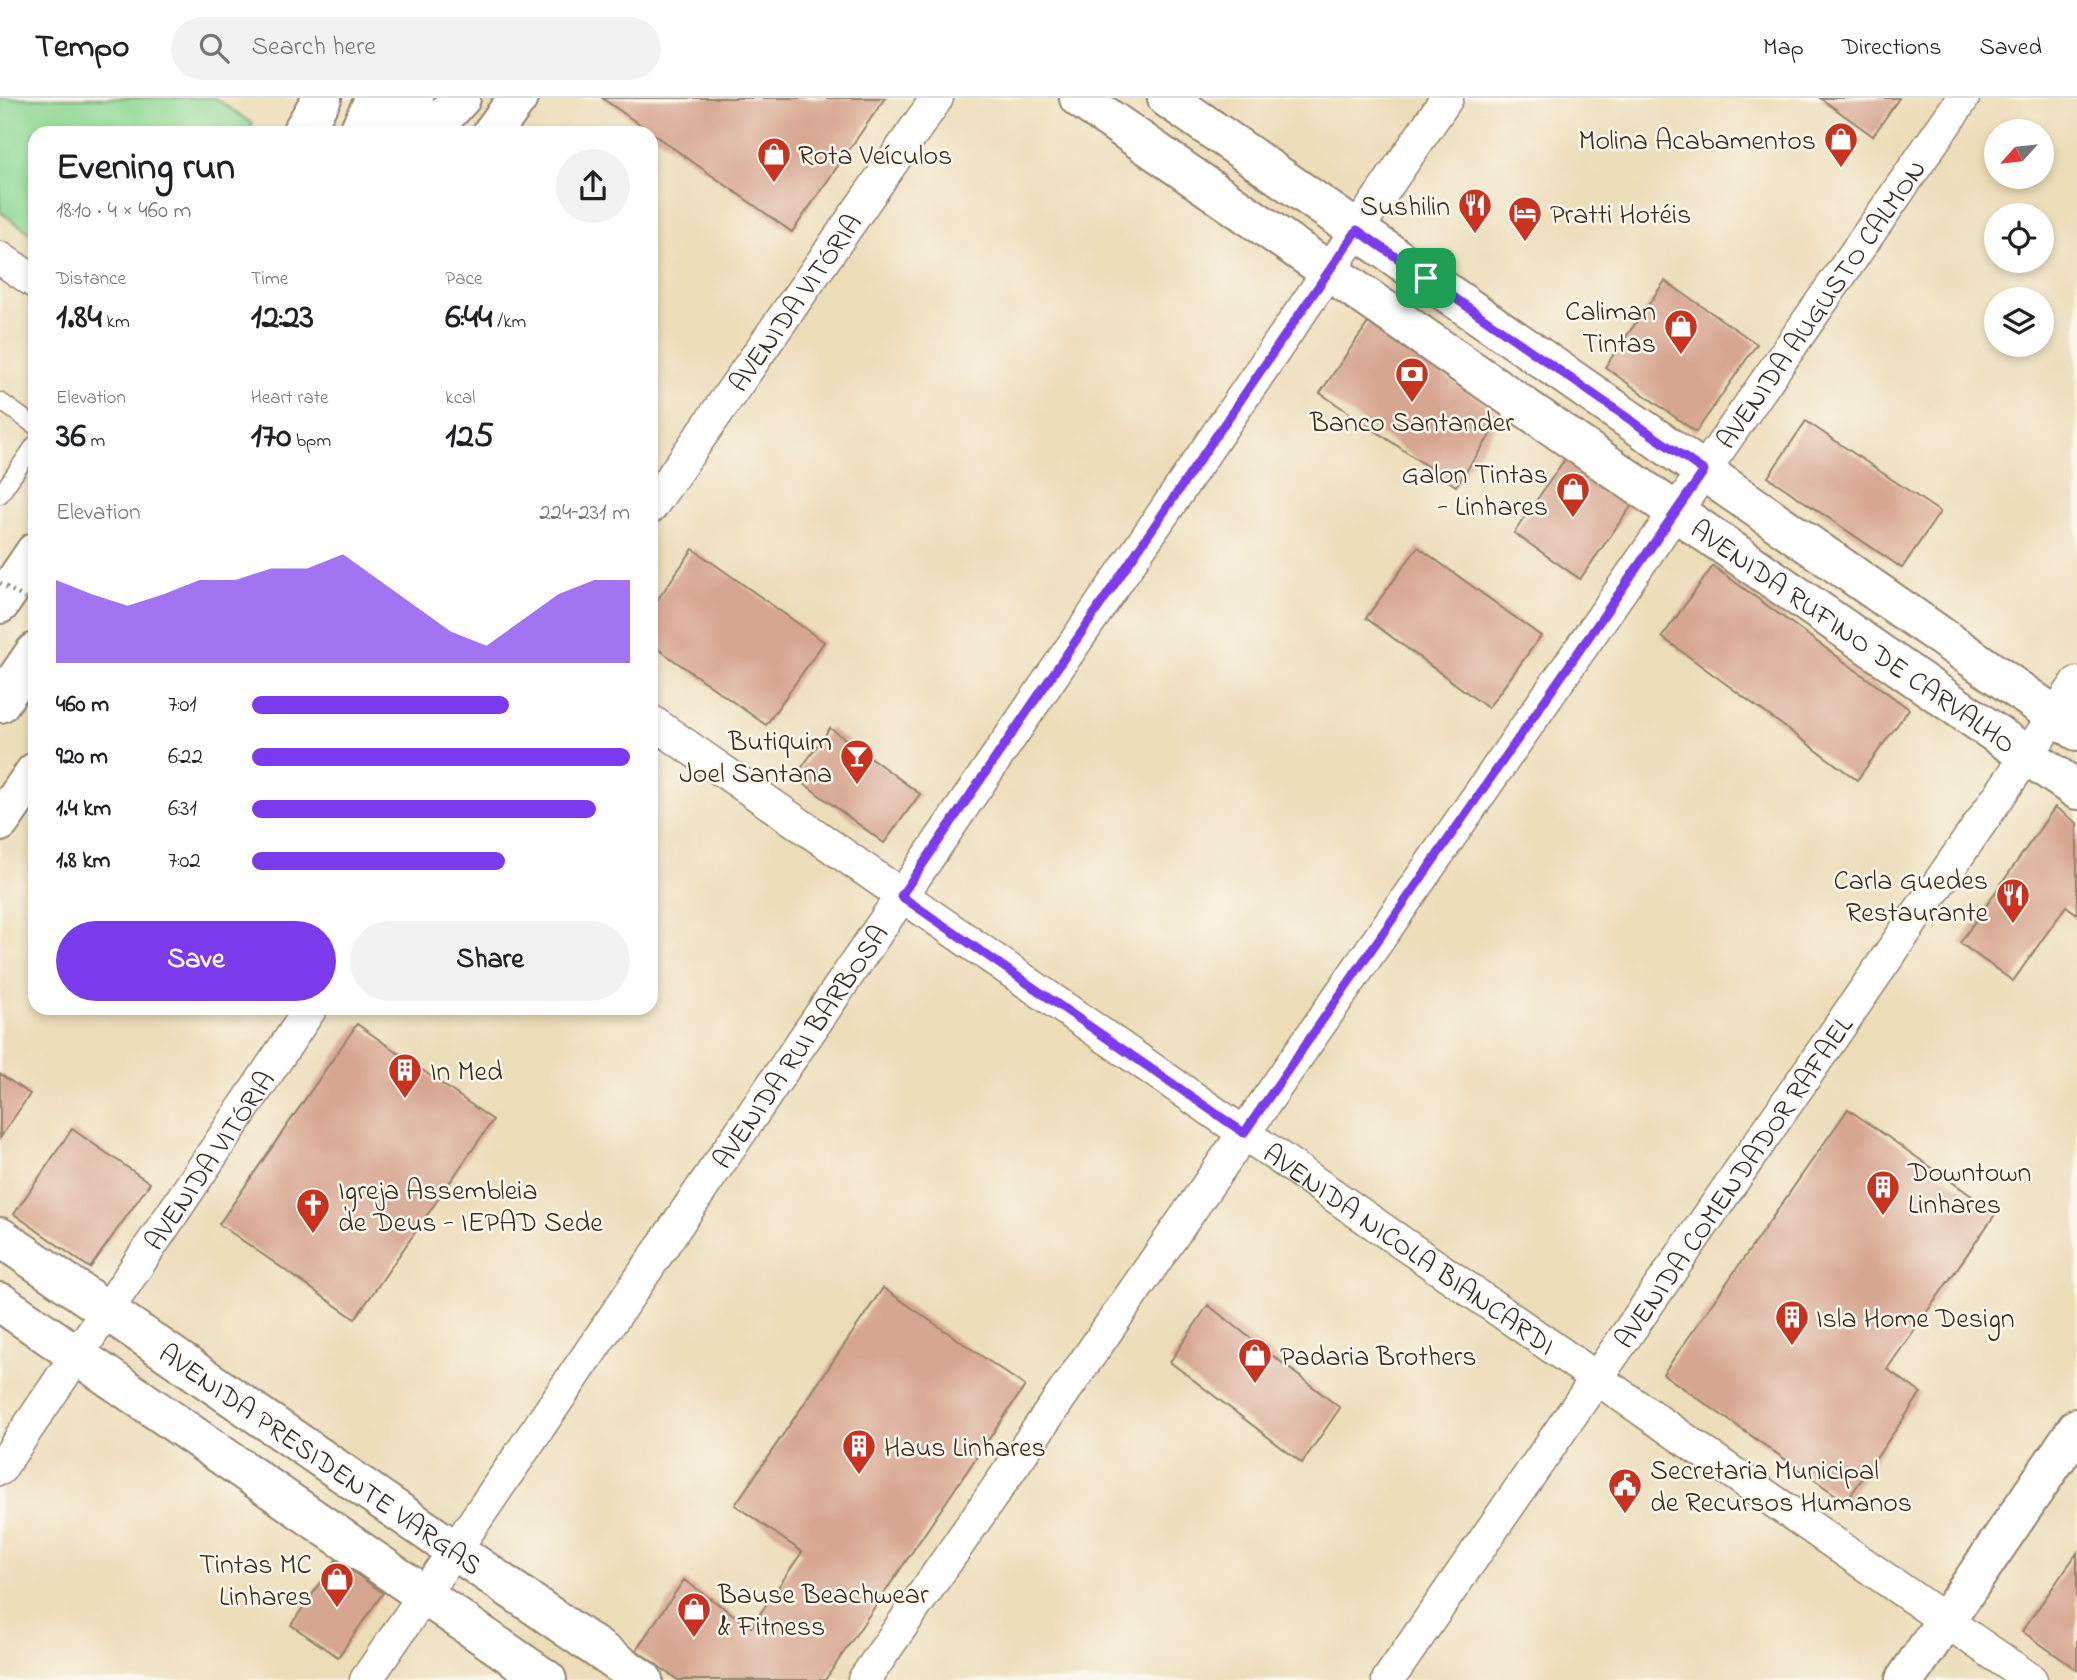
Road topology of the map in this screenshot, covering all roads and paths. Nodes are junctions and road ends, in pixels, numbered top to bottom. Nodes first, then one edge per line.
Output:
1 (322, 98) edge
2 (374, 98) edge
3 (414, 98) edge
4 (461, 98) edge
5 (518, 98) edge
6 (937, 98) edge
7 (1079, 98) edge
8 (1167, 98) edge
9 (1447, 98) edge
10 (1963, 98) edge
11 (305, 126) edge
12 (361, 126) edge
13 (395, 126) edge
14 (435, 126) edge
15 (497, 126) edge
16 (1357, 230) junction
17 (0, 258) edge
18 (1329, 271) junction
19 (28, 277) edge
20 (0, 401) edge
21 (28, 421) edge
22 (28, 454) edge
23 (1704, 471) junction
24 (0, 495) edge
25 (658, 497) edge
26 (1676, 512) junction
27 (28, 562) edge
28 (0, 583) edge
29 (28, 601) edge
30 (0, 604) edge
31 (28, 662) edge
32 (2077, 683) edge
33 (0, 703) edge
34 (2066, 723) edge
35 (658, 727) edge
36 (2027, 755) junction
37 (28, 782) edge
38 (2077, 790) edge
39 (0, 822) edge
40 (901, 896) junction
41 (306, 1015) edge
42 (1244, 1133) junction
43 (0, 1237) edge
44 (0, 1302) edge
45 (108, 1311) junction
46 (78, 1356) junction
47 (1596, 1378) junction
48 (2077, 1429) edge
49 (0, 1469) edge
50 (454, 1550) junction
51 (424, 1595) junction
52 (1945, 1620) junction
53 (366, 1680) edge
54 (547, 1680) edge
55 (643, 1680) edge
56 (864, 1680) edge
57 (1388, 1680) edge
58 (1905, 1680) edge
59 (2031, 1680) edge

1 - 11 main road
2 - 12 main road
3 - 13 main road
4 - 14 main road
5 - 15 main road
6 - 25 street, AVENIDA VITÓRIA
7 - 18 main road, AVENIDA RUFINO DE CARVALHO
8 - 16 main road, AVENIDA RUFINO DE CARVALHO
9 - 16 street, AVENIDA RUI BARBOSA
10 - 23 street, AVENIDA AUGUSTO CALMON
16 - 18 street, AVENIDA RUI BARBOSA
16 - 23 main road, AVENIDA RUFINO DE CARVALHO
17 - 19 street
18 - 26 main road, AVENIDA RUFINO DE CARVALHO
18 - 40 street, AVENIDA RUI BARBOSA
20 - 21 lane
22 - 24 lane
23 - 26 street, AVENIDA AUGUSTO CALMON
23 - 34 main road, AVENIDA RUFINO DE CARVALHO
26 - 36 main road, AVENIDA RUFINO DE CARVALHO
26 - 42 street, AVENIDA AUGUSTO CALMON
27 - 30 main road
28 - 29 path, bridge
31 - 33 main road
32 - 34 street, AVENIDA COMENDADOR RAFAEL
34 - 36 street, AVENIDA COMENDADOR RAFAEL
35 - 40 street, AVENIDA NICOLA BIANCARDI
36 - 38 main road, AVENIDA RUFINO DE CARVALHO
36 - 47 street, AVENIDA COMENDADOR RAFAEL
37 - 39 main road
40 - 42 street, AVENIDA NICOLA BIANCARDI
40 - 50 street, AVENIDA RUI BARBOSA
41 - 45 street, AVENIDA VITÓRIA
42 - 47 street, AVENIDA NICOLA BIANCARDI
42 - 56 street, AVENIDA AUGUSTO CALMON
43 - 45 main road, AVENIDA PRESIDENTE VARGAS
44 - 46 main road, AVENIDA PRESIDENTE VARGAS
45 - 46 street, AVENIDA VITÓRIA
45 - 50 main road, AVENIDA PRESIDENTE VARGAS
46 - 49 street
46 - 51 main road, AVENIDA PRESIDENTE VARGAS
47 - 52 street, AVENIDA NICOLA BIANCARDI
47 - 57 street, AVENIDA COMENDADOR RAFAEL
48 - 52 main road
50 - 51 street, AVENIDA RUI BARBOSA
50 - 55 main road, AVENIDA PRESIDENTE VARGAS
51 - 53 street, AVENIDA RUI BARBOSA
51 - 54 main road, AVENIDA PRESIDENTE VARGAS
52 - 58 main road
52 - 59 street, AVENIDA NICOLA BIANCARDI

